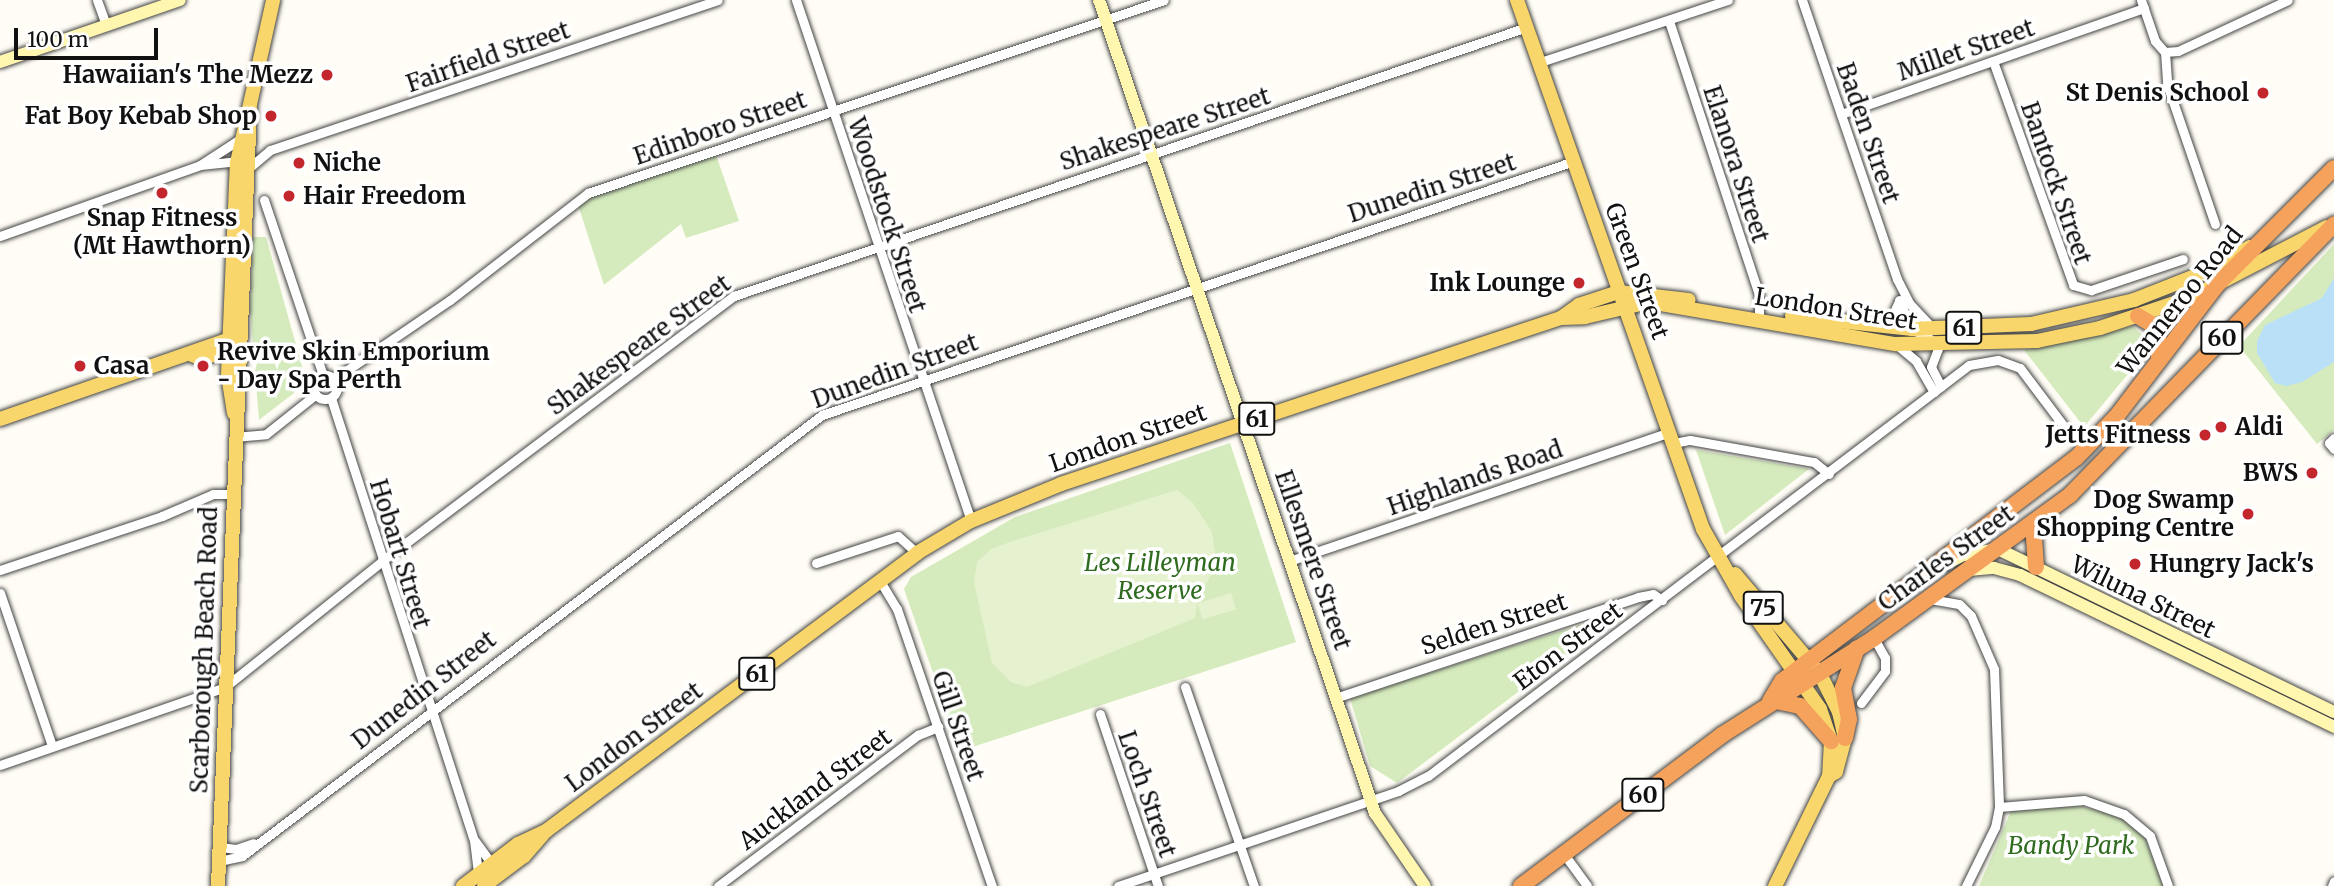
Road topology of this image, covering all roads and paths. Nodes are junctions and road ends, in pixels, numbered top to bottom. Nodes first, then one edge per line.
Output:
1 (97, 0) edge
2 (180, 0) edge
3 (272, 0) edge
4 (718, 0) edge
5 (796, 0) edge
6 (1099, 0) edge
7 (1164, 0) edge
8 (1517, 0) edge
9 (1728, 0) edge
10 (1802, 0) edge
11 (2288, 0) edge
12 (2142, 4) edge
13 (1105, 20) junction
14 (1669, 21) junction
15 (106, 25) junction
16 (1527, 27) junction
17 (2165, 52) junction
18 (1993, 61) junction
19 (0, 62) edge
20 (1540, 62) junction
21 (832, 111) junction
22 (1841, 114) junction
23 (245, 143) junction
24 (270, 150) junction
25 (1151, 153) junction
26 (1574, 161) junction
27 (200, 165) junction
28 (243, 165) junction
29 (2334, 168) edge
30 (264, 200) dead end
31 (2334, 223) edge
32 (2215, 224) dead end
33 (0, 236) edge
34 (2255, 244) junction
35 (878, 246) junction
36 (2183, 260) dead end
37 (1897, 279) junction
38 (2217, 285) junction
39 (1196, 287) junction
40 (1620, 299) junction
41 (1899, 300) junction
42 (1760, 315) junction
43 (2138, 316) junction
44 (1887, 327) junction
45 (1912, 329) junction
46 (1933, 329) junction
47 (235, 343) junction
48 (1896, 344) junction
49 (1943, 346) junction
50 (2158, 362) junction
51 (323, 375) junction
52 (334, 379) junction
53 (922, 380) junction
54 (1937, 390) junction
55 (315, 395) junction
56 (331, 398) junction
57 (0, 419) edge
58 (1243, 423) junction
59 (2063, 425) dead end
60 (2133, 433) joint
61 (234, 437) junction
62 (1672, 438) junction
63 (2334, 438) edge
64 (2334, 449) edge
65 (2066, 467) joint
66 (1829, 474) junction
67 (232, 494) junction
68 (971, 521) junction
69 (2034, 523) junction
70 (1998, 549) junction
71 (917, 553) junction
72 (1717, 555) junction
73 (1292, 560) junction
74 (382, 561) junction
75 (816, 563) dead end
76 (2036, 567) junction
77 (0, 570) edge
78 (1969, 570) junction
79 (1931, 571) junction
80 (880, 581) junction
81 (0, 593) edge
82 (1930, 599) junction
83 (1662, 600) junction
84 (2148, 624) junction
85 (2142, 637) junction
86 (1874, 638) junction
87 (1857, 648) junction
88 (1803, 672) junction
89 (1820, 674) junction
90 (225, 687) junction
91 (1185, 687) dead end
92 (1338, 697) junction
93 (1770, 701) junction
94 (1861, 702) dead end
95 (428, 710) junction
96 (2334, 712) edge
97 (1100, 714) dead end
98 (938, 727) junction
99 (2334, 727) edge
100 (1838, 740) junction
101 (52, 746) junction
102 (0, 765) edge
103 (1371, 800) junction
104 (1999, 807) junction
105 (474, 840) junction
106 (255, 842) junction
107 (1240, 845) junction
108 (220, 854) junction
109 (1564, 854) junction
110 (1154, 873) junction
111 (489, 878) edge
112 (2334, 881) edge
113 (218, 886) edge
114 (463, 886) edge
115 (718, 886) edge
116 (992, 886) edge
117 (1118, 886) edge
118 (1158, 886) edge
119 (1254, 886) edge
120 (1425, 886) edge
121 (1521, 886) edge
122 (1587, 886) edge
123 (1775, 886) edge
124 (1966, 886) edge
125 (2168, 886) edge
126 (2332, 886) edge

1 - 15 street
2 - 15 main road
3 - 23 main road, Scarborough Beach Road
4 - 24 street, Fairfield Street
5 - 21 street, Woodstock Street
6 - 13 main road, Ellesmere Street
7 - 13 street, Edinboro Street
8 - 16 main road, Green Street / 75
9 - 14 street
10 - 22 street, Baden Street
11 - 17 street
12 - 17 street
12 - 18 street, Millet Street
13 - 21 street, Edinboro Street
13 - 25 main road, Ellesmere Street
14 - 20 street
14 - 42 street, Elanora Street
15 - 19 main road
16 - 20 main road, Green Street / 75
16 - 25 street, Shakespeare Street
17 - 32 street
18 - 22 street, Millet Street
18 - 36 street, Bantock Street
20 - 26 main road, Green Street / 75
21 - 35 street, Woodstock Street
21 - 52 street, Edinboro Street
22 - 37 street, Baden Street
23 - 24 street, Fairfield Street
23 - 27 street
23 - 28 main road, Scarborough Beach Road
24 - 28 street, Fairfield Street
25 - 35 street, Shakespeare Street
25 - 39 main road, Ellesmere Street
26 - 39 street, Dunedin Street
26 - 40 main road, Green Street / 75
27 - 28 street
27 - 33 street
28 - 47 main road, Scarborough Beach Road
29 - 34 highway, Wanneroo Road / 60
30 - 51 street
31 - 38 main road, London Street / 61
31 - 60 highway, Wanneroo Road / 60
34 - 38 highway, Wanneroo Road / 60
34 - 46 main road, London Street / 61
35 - 53 street, Woodstock Street
35 - 74 street, Shakespeare Street
37 - 41 street, Baden Street
37 - 46 street, Baden Street
38 - 43 main road, London Street / 61
38 - 50 highway, Wanneroo Road / 60
39 - 53 street, Dunedin Street
39 - 58 main road, Ellesmere Street
40 - 42 main road, London Street / 61
40 - 58 main road, London Street / 61
40 - 62 main road, Green Street / 75
41 - 44 street, Baden Street
41 - 45 street, Baden Street
42 - 44 main road, London Street / 61
42 - 48 main road, London Street / 61
43 - 49 main road, London Street / 61
43 - 50 highway
44 - 45 main road, London Street / 61
45 - 46 main road, London Street / 61
45 - 49 street
47 - 57 main road
47 - 61 main road, Scarborough Beach Road
48 - 49 main road, London Street / 61
48 - 54 street
49 - 54 street
50 - 65 highway, Wanneroo Road / 60
51 - 52 street
51 - 55 street
52 - 56 street
53 - 68 street, Woodstock Street
53 - 95 street, Dunedin Street
54 - 59 street, Eton Street
54 - 66 street, Eton Street
55 - 56 street
55 - 61 street
56 - 74 street, Hobart Street
58 - 68 main road, London Street / 61
58 - 73 main road, Ellesmere Street
60 - 69 highway, Charles Street / 60
61 - 67 main road, Scarborough Beach Road
62 - 66 street, Highlands Road
62 - 72 main road, Green Street / 75
62 - 73 street, Highlands Road
63 - 64 street
65 - 79 highway, Charles Street / 60
66 - 72 street, Eton Street
67 - 77 street
67 - 90 main road, Scarborough Beach Road
68 - 71 main road, London Street / 61
69 - 70 highway, Charles Street / 60
69 - 76 highway
70 - 76 main road, Wiluna Street
70 - 78 highway, Charles Street / 60
70 - 79 main road
71 - 75 street
71 - 80 main road, London Street / 61
72 - 83 street, Eton Street
72 - 88 main road, Green Street / 75
73 - 92 main road, Ellesmere Street
74 - 90 street, Shakespeare Street
74 - 95 street, Hobart Street
76 - 84 main road, Wiluna Street
78 - 82 highway, Charles Street / 60
78 - 85 main road, Wiluna Street
79 - 88 highway, Charles Street / 60
80 - 98 street, Gill Street
80 - 111 main road, London Street / 61
81 - 101 street
82 - 86 highway, Charles Street / 60
82 - 104 street
83 - 92 street, Selden Street
83 - 103 street, Eton Street
84 - 85 main road
84 - 96 main road, Wiluna Street
85 - 99 main road, Wiluna Street
86 - 87 highway, Charles Street / 60
86 - 94 street
87 - 89 highway, Charles Street / 60
87 - 100 highway
88 - 89 highway, Charles Street / 60
88 - 93 highway, Charles Street / 60
88 - 100 main road, 75
89 - 100 main road
90 - 101 street, Shakespeare Street
90 - 108 main road, Scarborough Beach Road
91 - 107 street
92 - 103 main road, Ellesmere Street
93 - 100 highway
93 - 109 highway, Charles Street / 60
95 - 105 street, Hobart Street
95 - 106 street, Dunedin Street
97 - 110 street, Loch Street
98 - 115 street, Auckland Street
98 - 116 street, Gill Street
100 - 123 main road
101 - 102 street, Shakespeare Street
103 - 107 street, Eton Street
103 - 120 main road, Ellesmere Street
104 - 124 street
104 - 125 street
105 - 111 street, Hobart Street
105 - 111 street, Hobart Street
106 - 108 street, Dunedin Street
106 - 108 street, Dunedin Street
107 - 110 street, Eton Street
107 - 119 street
108 - 113 main road, Scarborough Beach Road
109 - 121 highway, Charles Street / 60
109 - 122 street
110 - 117 street, Eton Street
110 - 118 street, Loch Street
111 - 114 main road, London Street / 61
112 - 126 street

